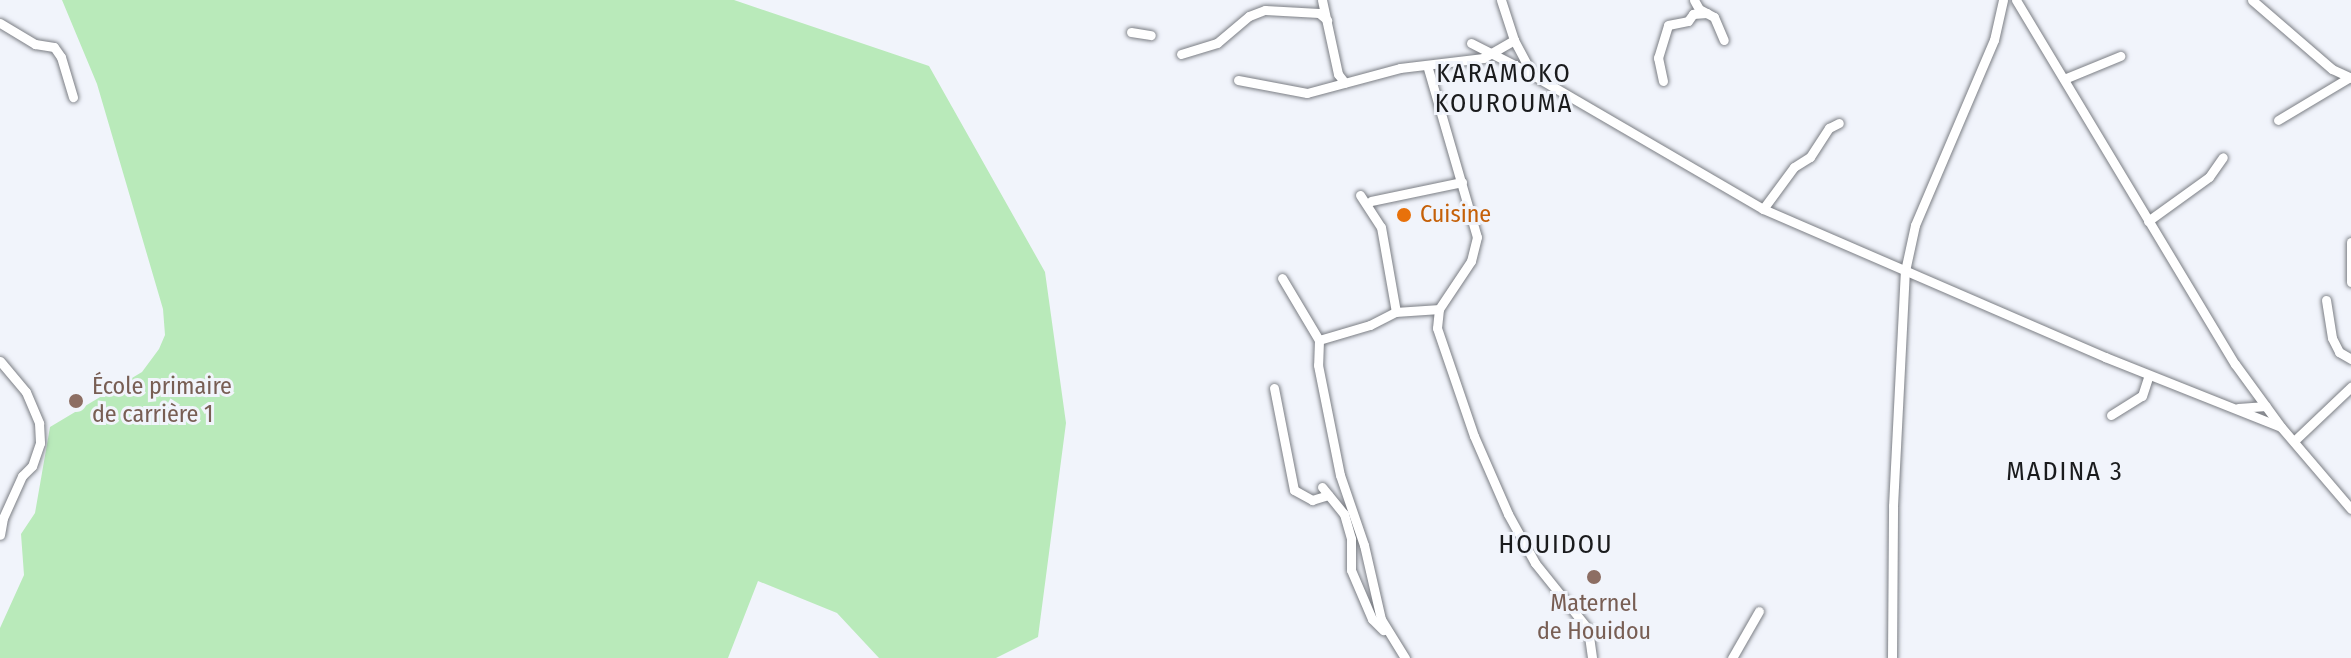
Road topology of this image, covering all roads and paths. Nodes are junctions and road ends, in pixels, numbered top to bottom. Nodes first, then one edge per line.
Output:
1 (1322, 0) edge
2 (1501, 0) edge
3 (1694, 0) edge
4 (2003, 0) edge
5 (2016, 0) edge
6 (2252, 0) edge
7 (1707, 13) junction
8 (1327, 20) junction
9 (0, 23) edge
10 (1131, 32) dead end
11 (1151, 35) dead end
12 (1514, 40) junction
13 (1724, 40) dead end
14 (1471, 43) dead end
15 (1491, 53) junction
16 (1181, 54) dead end
17 (2120, 56) dead end
18 (1427, 65) junction
19 (1533, 75) junction
20 (2350, 78) edge
21 (2064, 79) junction
22 (1238, 80) dead end
23 (1663, 81) dead end
24 (1345, 83) junction
25 (73, 97) dead end
26 (2278, 120) dead end
27 (1839, 123) dead end
28 (2223, 157) dead end
29 (1462, 182) junction
30 (1360, 195) dead end
31 (1371, 201) dead end
32 (1763, 209) junction
33 (2148, 221) junction
34 (2351, 242) edge
35 (1905, 271) junction
36 (1282, 278) dead end
37 (2351, 282) edge
38 (2326, 300) dead end
39 (1439, 309) junction
40 (1396, 312) junction
41 (1319, 340) junction
42 (2351, 359) edge
43 (0, 361) edge
44 (2149, 375) junction
45 (2351, 387) edge
46 (1274, 388) dead end
47 (2266, 406) junction
48 (2236, 408) junction
49 (2111, 415) dead end
50 (2281, 427) junction
51 (2294, 441) junction
52 (2351, 509) edge
53 (0, 535) edge
54 (1759, 611) dead end
55 (1394, 642) junction
56 (1405, 658) edge
57 (1592, 658) edge
58 (1732, 658) edge
59 (1892, 658) edge

1 - 8 street
2 - 12 street
3 - 7 street
4 - 35 street
5 - 21 street
6 - 20 street
7 - 13 street
7 - 23 street
8 - 16 street
8 - 24 street
9 - 25 street
10 - 11 street
12 - 15 street
12 - 19 street
14 - 15 street
15 - 18 street
15 - 19 street
17 - 21 street
18 - 24 street
18 - 29 street
19 - 32 street
20 - 26 street
21 - 33 street
22 - 24 street
27 - 32 street
28 - 33 street
29 - 31 street
29 - 39 street
30 - 40 street
32 - 35 street
33 - 47 street
34 - 37 street
35 - 44 street
35 - 59 street
36 - 41 street
38 - 42 street
39 - 40 street
39 - 57 street
40 - 41 street
41 - 55 street
43 - 53 street
44 - 48 street
44 - 49 street
45 - 51 street
46 - 55 street
47 - 48 street
47 - 50 street
48 - 50 street
50 - 51 street
51 - 52 street
54 - 58 street
55 - 56 street

